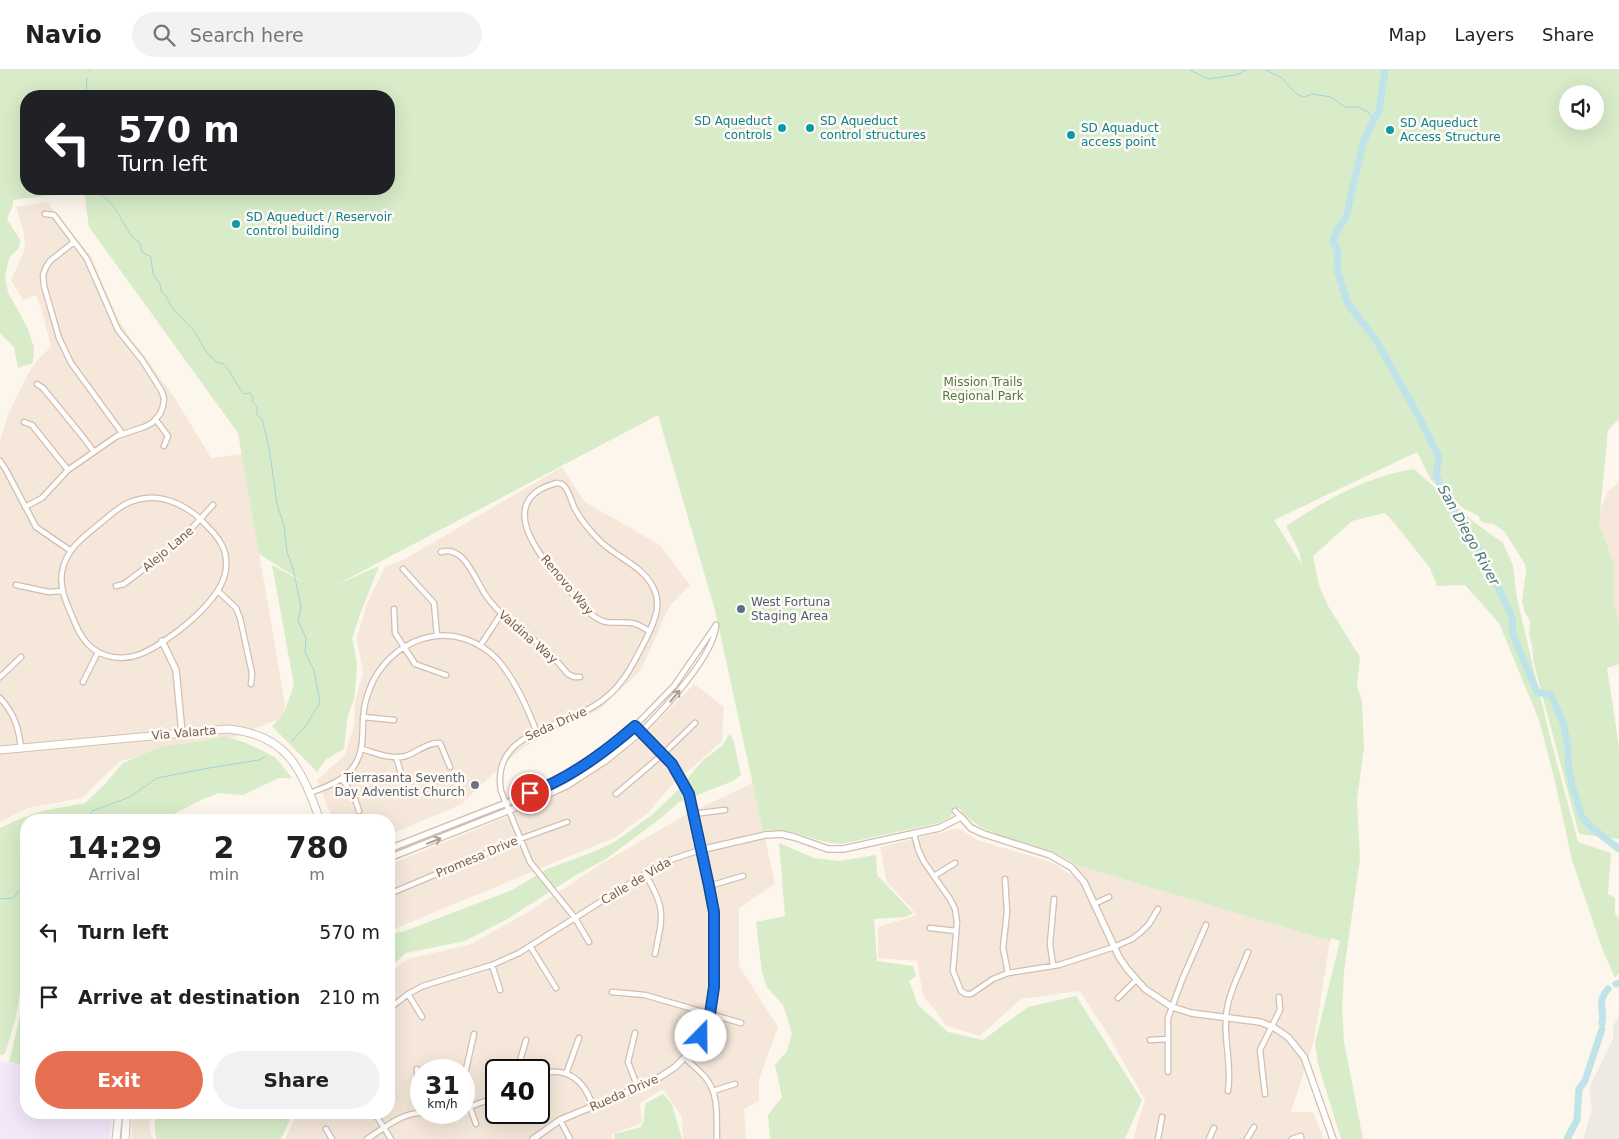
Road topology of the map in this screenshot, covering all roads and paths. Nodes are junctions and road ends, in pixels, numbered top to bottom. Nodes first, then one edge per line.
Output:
1 (45, 214) dead end
2 (74, 242) junction
3 (37, 384) dead end
4 (156, 420) junction
5 (24, 422) dead end
6 (122, 433) junction
7 (164, 446) dead end
8 (94, 452) junction
9 (0, 461) edge
10 (68, 470) junction
11 (553, 484) joint
12 (213, 505) dead end
13 (25, 507) junction
14 (202, 519) junction
15 (70, 551) junction
16 (442, 552) dead end
17 (403, 569) dead end
18 (16, 585) dead end
19 (116, 586) dead end
20 (62, 591) junction
21 (218, 591) junction
22 (394, 609) dead end
23 (501, 614) junction
24 (650, 631) junction
25 (437, 636) junction
26 (162, 641) junction
27 (480, 646) junction
28 (404, 647) junction
29 (98, 652) junction
30 (21, 657) dead end
31 (446, 675) dead end
32 (0, 677) edge
33 (580, 677) dead end
34 (83, 682) dead end
35 (251, 684) dead end
36 (0, 698) edge
37 (364, 717) junction
38 (394, 720) dead end
39 (695, 724) dead end
40 (635, 726) junction
41 (641, 732) junction
42 (182, 733) junction
43 (537, 733) junction
44 (21, 748) junction
45 (0, 750) edge
46 (362, 750) junction
47 (662, 754) junction
48 (396, 758) junction
49 (450, 767) dead end
50 (342, 779) junction
51 (406, 789) dead end
52 (310, 793) junction
53 (616, 794) dead end
54 (506, 802) junction
55 (509, 810) junction
56 (725, 810) dead end
57 (359, 811) dead end
58 (955, 811) dead end
59 (318, 814) edge
60 (693, 814) junction
61 (961, 817) junction
62 (567, 822) dead end
63 (914, 834) junction
64 (520, 839) junction
65 (395, 847) edge
66 (700, 850) junction
67 (395, 856) edge
68 (954, 862) dead end
69 (645, 874) junction
70 (743, 876) dead end
71 (934, 876) junction
72 (1005, 879) dead end
73 (709, 886) junction
74 (395, 891) edge
75 (1109, 896) dead end
76 (1054, 899) dead end
77 (1094, 904) junction
78 (1158, 909) dead end
79 (575, 918) junction
80 (1206, 925) dead end
81 (930, 928) dead end
82 (956, 931) junction
83 (589, 942) dead end
84 (530, 946) junction
85 (1114, 947) junction
86 (1248, 952) dead end
87 (655, 954) dead end
88 (492, 965) junction
89 (1053, 966) junction
90 (1008, 973) junction
91 (1136, 980) junction
92 (556, 988) dead end
93 (500, 990) dead end
94 (612, 992) dead end
95 (408, 994) junction
96 (1118, 998) dead end
97 (1279, 998) dead end
98 (395, 1004) edge
99 (1172, 1007) junction
100 (710, 1014) junction
101 (422, 1017) dead end
102 (1226, 1018) junction
103 (741, 1024) dead end
104 (1271, 1026) junction
105 (635, 1032) dead end
106 (474, 1034) dead end
107 (579, 1038) dead end
108 (1168, 1039) junction
109 (526, 1040) dead end
110 (1150, 1040) dead end
111 (685, 1058) junction
112 (468, 1059) edge
113 (521, 1059) edge
114 (550, 1072) edge
115 (1168, 1072) dead end
116 (566, 1074) junction
117 (734, 1084) dead end
118 (638, 1088) junction
119 (1228, 1091) dead end
120 (713, 1092) junction
121 (1265, 1094) dead end
122 (593, 1106) junction
123 (410, 1115) edge
124 (1162, 1117) dead end
125 (118, 1119) edge
126 (126, 1119) edge
127 (378, 1119) edge
128 (560, 1120) junction
129 (1254, 1127) dead end
130 (1214, 1128) dead end
131 (326, 1129) dead end
132 (383, 1129) junction
133 (1301, 1138) edge
134 (116, 1139) edge
135 (125, 1139) edge
136 (332, 1139) edge
137 (367, 1139) edge
138 (391, 1139) edge
139 (533, 1139) edge
140 (570, 1139) edge
141 (717, 1139) edge
142 (1158, 1139) edge
143 (1210, 1139) edge
144 (1247, 1139) edge
145 (1292, 1139) edge
146 (1333, 1139) edge

1 - 2 street
2 - 4 street
2 - 6 street
3 - 8 street
4 - 6 street
4 - 7 street
5 - 10 street
6 - 8 street
8 - 10 street
9 - 13 street
10 - 13 street
11 - 24 street, Seda Drive
11 - 24 street, Renovo Way
12 - 14 street, Alejo Lane
13 - 15 street
14 - 15 street
14 - 19 street, Alejo Lane
14 - 21 street
15 - 20 street
16 - 23 street, Valdina Way
17 - 25 street
18 - 20 street
20 - 29 street
21 - 26 street
21 - 35 street
22 - 28 street
23 - 27 street
23 - 33 street, Valdina Way
24 - 43 street, Seda Drive
25 - 27 street
25 - 28 street
26 - 29 street
26 - 42 street
27 - 43 street
28 - 31 street
28 - 37 street
29 - 34 street
30 - 32 street
36 - 44 street
37 - 38 street
37 - 46 street
39 - 47 street
40 - 41 street, Rueda Drive
41 -> 40 street
40 - 54 street
41 - 47 street, Rueda Drive
41 - 55 street
42 - 44 main road, Via Valarta
42 - 52 main road, Via Valarta
43 - 54 street, Seda Drive
44 - 45 main road, Via Valarta
46 - 48 street
46 - 50 street
47 - 53 street
47 - 60 street, Rueda Drive
48 - 49 street
48 - 51 street
50 - 52 street
50 - 57 street
52 - 59 main road, Via Valarta
54 - 55 street, Seda Drive
54 - 65 street
55 - 64 street, Seda Drive
67 -> 55 street
56 - 60 street
58 - 61 street
60 - 66 street, Rueda Drive
61 - 63 street, Calle de Vida
61 - 77 street
62 - 64 street, Promesa Drive
63 - 66 street, Calle de Vida
63 - 71 street
64 - 74 street, Promesa Drive
64 - 79 street, Seda Drive
66 - 69 street, Calle de Vida
66 - 73 street, Rueda Drive
68 - 71 street
69 - 79 street, Calle de Vida
69 - 87 street
70 - 73 street
71 - 82 street
72 - 90 street
73 - 100 street, Rueda Drive
75 - 77 street
76 - 89 street
77 - 85 street
78 - 85 street
79 - 83 street, Seda Drive
79 - 84 street, Calle de Vida
80 - 99 street
81 - 82 street
82 - 90 street
84 - 88 street, Calle de Vida
84 - 92 street
85 - 89 street
85 - 91 street
86 - 102 street
88 - 93 street
88 - 95 street, Calle de Vida
89 - 90 street
91 - 96 street
91 - 99 street
94 - 100 street
95 - 98 street, Calle de Vida
95 - 101 street
97 - 104 street
99 - 102 street
99 - 108 street
100 - 103 street
100 - 111 street, Rueda Drive
102 - 104 street
102 - 119 street
104 - 121 street
104 - 146 street
105 - 118 street
106 - 112 street
107 - 116 street
108 - 110 street
108 - 115 street
109 - 113 street
111 - 118 street, Rueda Drive
111 - 120 street
114 - 116 street
116 - 122 street
117 - 120 street
118 - 122 street, Rueda Drive
120 - 141 street
122 - 128 street, Rueda Drive
123 - 132 street
124 - 142 street
125 - 134 main road
126 - 135 main road
127 - 132 street
128 - 139 street, Rueda Drive
128 - 140 street
129 - 144 street
130 - 143 street
131 - 136 street
132 - 137 street
132 - 138 street
133 - 145 street

